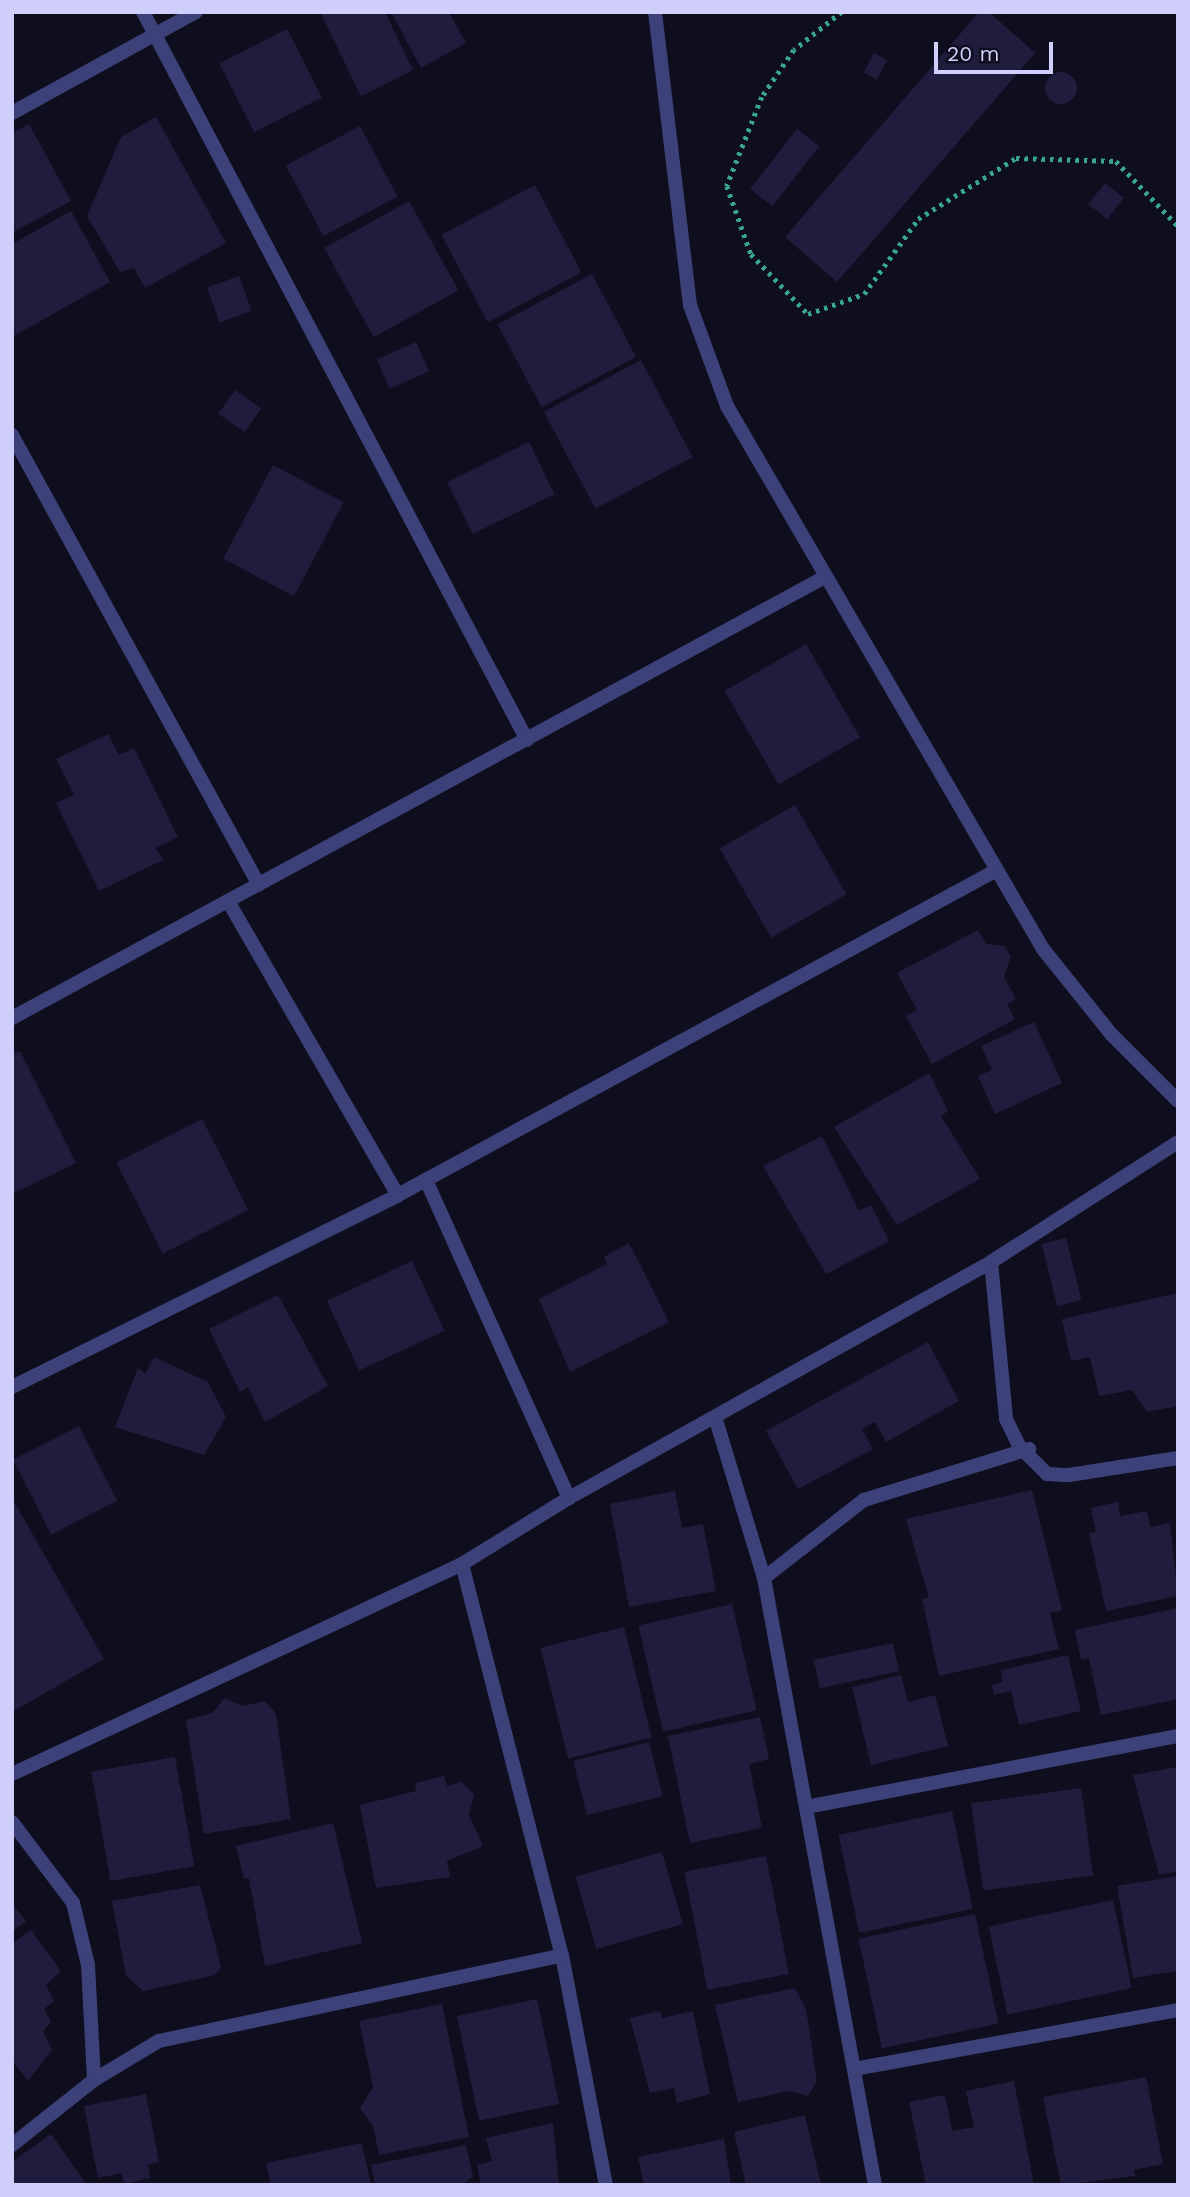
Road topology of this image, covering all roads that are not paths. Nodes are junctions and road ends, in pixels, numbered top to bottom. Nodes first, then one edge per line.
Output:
1 (143, 12) edge
2 (197, 12) edge
3 (655, 12) edge
4 (155, 34) junction
5 (12, 113) edge
6 (12, 435) edge
7 (825, 577) junction
8 (527, 740) junction
9 (995, 870) junction
10 (259, 885) junction
11 (228, 901) junction
12 (12, 1018) edge
13 (1178, 1101) edge
14 (1178, 1142) edge
15 (426, 1180) junction
16 (398, 1195) junction
17 (991, 1262) junction
18 (12, 1387) edge
19 (716, 1420) junction
20 (1029, 1449) junction
21 (1178, 1458) edge
22 (569, 1498) junction
23 (463, 1564) junction
24 (764, 1578) junction
25 (1178, 1736) edge
26 (12, 1774) edge
27 (806, 1807) junction
28 (12, 1822) edge
29 (562, 1955) junction
30 (1178, 2010) edge
31 (854, 2069) junction
32 (94, 2080) junction
33 (12, 2145) edge
34 (606, 2185) edge
35 (875, 2185) edge

1 - 4 street
2 - 4 street
3 - 7 street
4 - 5 street
4 - 8 street
6 - 10 street
7 - 8 street
7 - 9 street
8 - 10 street
9 - 13 street
9 - 15 street
10 - 11 street
11 - 12 street
11 - 16 street
14 - 17 street
15 - 16 street
15 - 22 street
16 - 18 street
17 - 19 street
17 - 20 street
19 - 22 street
19 - 24 street
20 - 21 street
20 - 24 street
22 - 23 street
23 - 26 street
23 - 29 street
24 - 27 street
25 - 27 street
27 - 31 street
28 - 32 street
29 - 32 street
29 - 34 street
30 - 31 street
31 - 35 street
32 - 33 street

